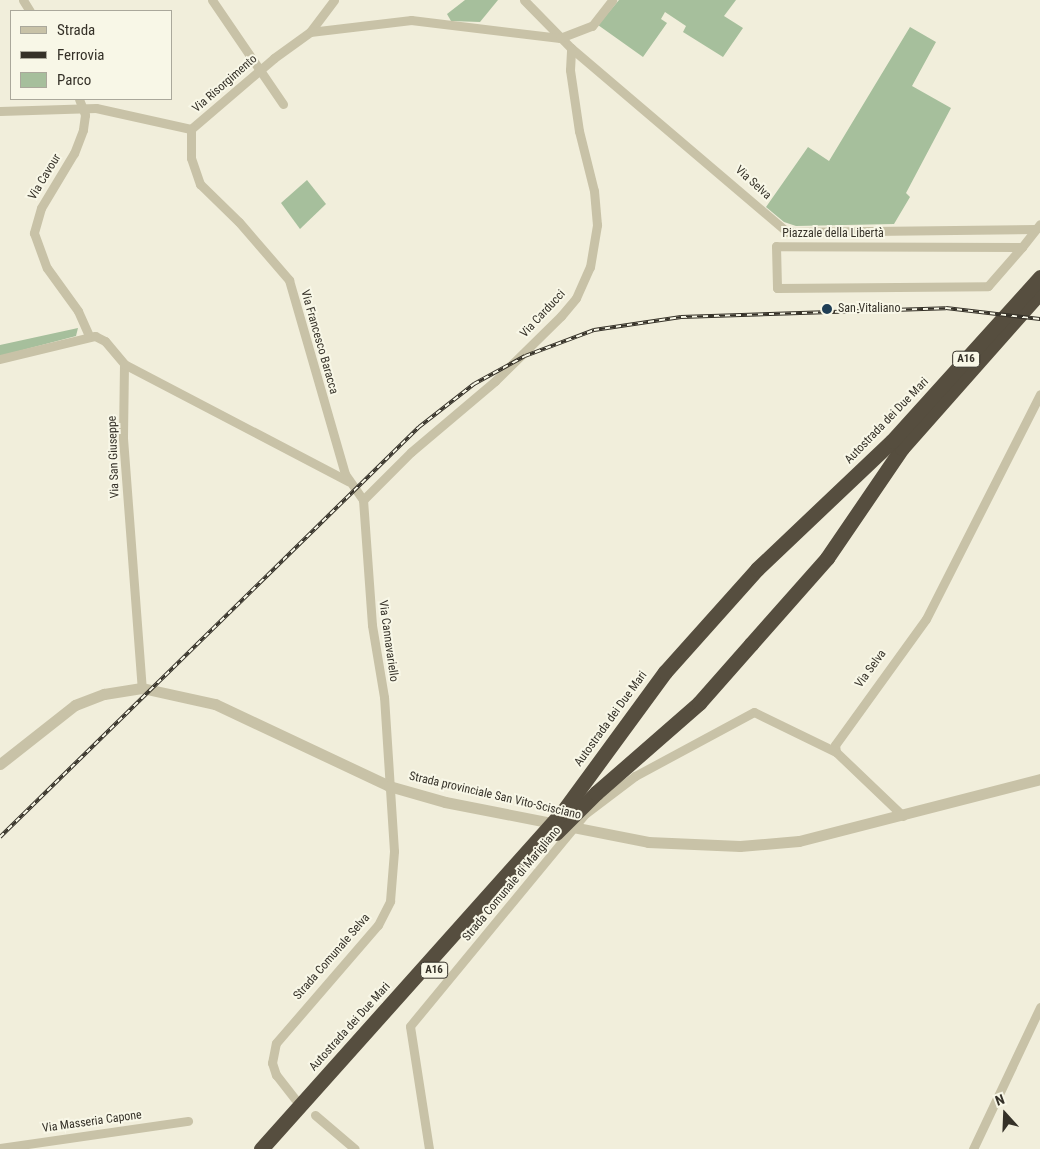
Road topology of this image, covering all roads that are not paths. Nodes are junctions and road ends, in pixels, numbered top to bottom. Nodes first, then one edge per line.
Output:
1 (212, 0) edge
2 (334, 0) edge
3 (524, 0) edge
4 (612, 0) edge
5 (310, 32) junction
6 (560, 38) junction
7 (571, 48) junction
8 (259, 70) junction
9 (79, 100) edge
10 (283, 104) dead end
11 (83, 108) junction
12 (0, 111) edge
13 (191, 129) junction
14 (1038, 226) edge
15 (1022, 247) junction
16 (1040, 277) edge
17 (1040, 292) edge
18 (89, 336) junction
19 (0, 359) edge
20 (124, 364) junction
21 (1040, 394) edge
22 (348, 481) junction
23 (363, 500) junction
24 (142, 688) junction
25 (836, 752) junction
26 (0, 764) edge
27 (1040, 779) edge
28 (389, 786) junction
29 (903, 816) junction
30 (1040, 1007) edge
31 (295, 1099) dead end
32 (315, 1115) dead end
33 (188, 1122) dead end
34 (0, 1148) edge
35 (261, 1149) edge
36 (273, 1149) edge
37 (355, 1149) edge
38 (429, 1149) edge
39 (973, 1149) edge

1 - 8 street
2 - 5 street
3 - 6 street, Via Selva
4 - 6 street
5 - 6 street
5 - 8 street, Via Risorgimento
6 - 7 street, Via Selva
7 - 14 street, Via Selva
7 - 23 street, Via Carducci
8 - 10 street
8 - 13 street, Via Risorgimento
9 - 11 street
11 - 12 street, Via Risorgimento
11 - 13 street, Via Risorgimento
11 - 18 street, Via Cavour
13 - 22 street, Via Francesco Baracca
14 - 15 street
15 - 15 street, Piazzale della Libertà
16 - 35 highway, Autostrada dei Due Mari / A16
17 - 36 highway, Autostrada dei Due Mari / A16
18 - 19 street
18 - 20 street
20 - 22 street
20 - 24 street, Via San Giuseppe
21 - 25 street, Via Selva
22 - 23 street, Via Francesco Baracca
23 - 28 street, Via Cannavariello
24 - 26 street, Strada provinciale San Vito-Scisciano
24 - 28 street, Strada provinciale San Vito-Scisciano
25 - 29 street
25 - 38 street, Strada Comunale di Marigliano
27 - 29 street
28 - 29 street, Strada provinciale San Vito-Scisciano
28 - 31 street, Strada Comunale Selva
30 - 39 street
32 - 37 street
33 - 34 street, Via Masseria Capone

